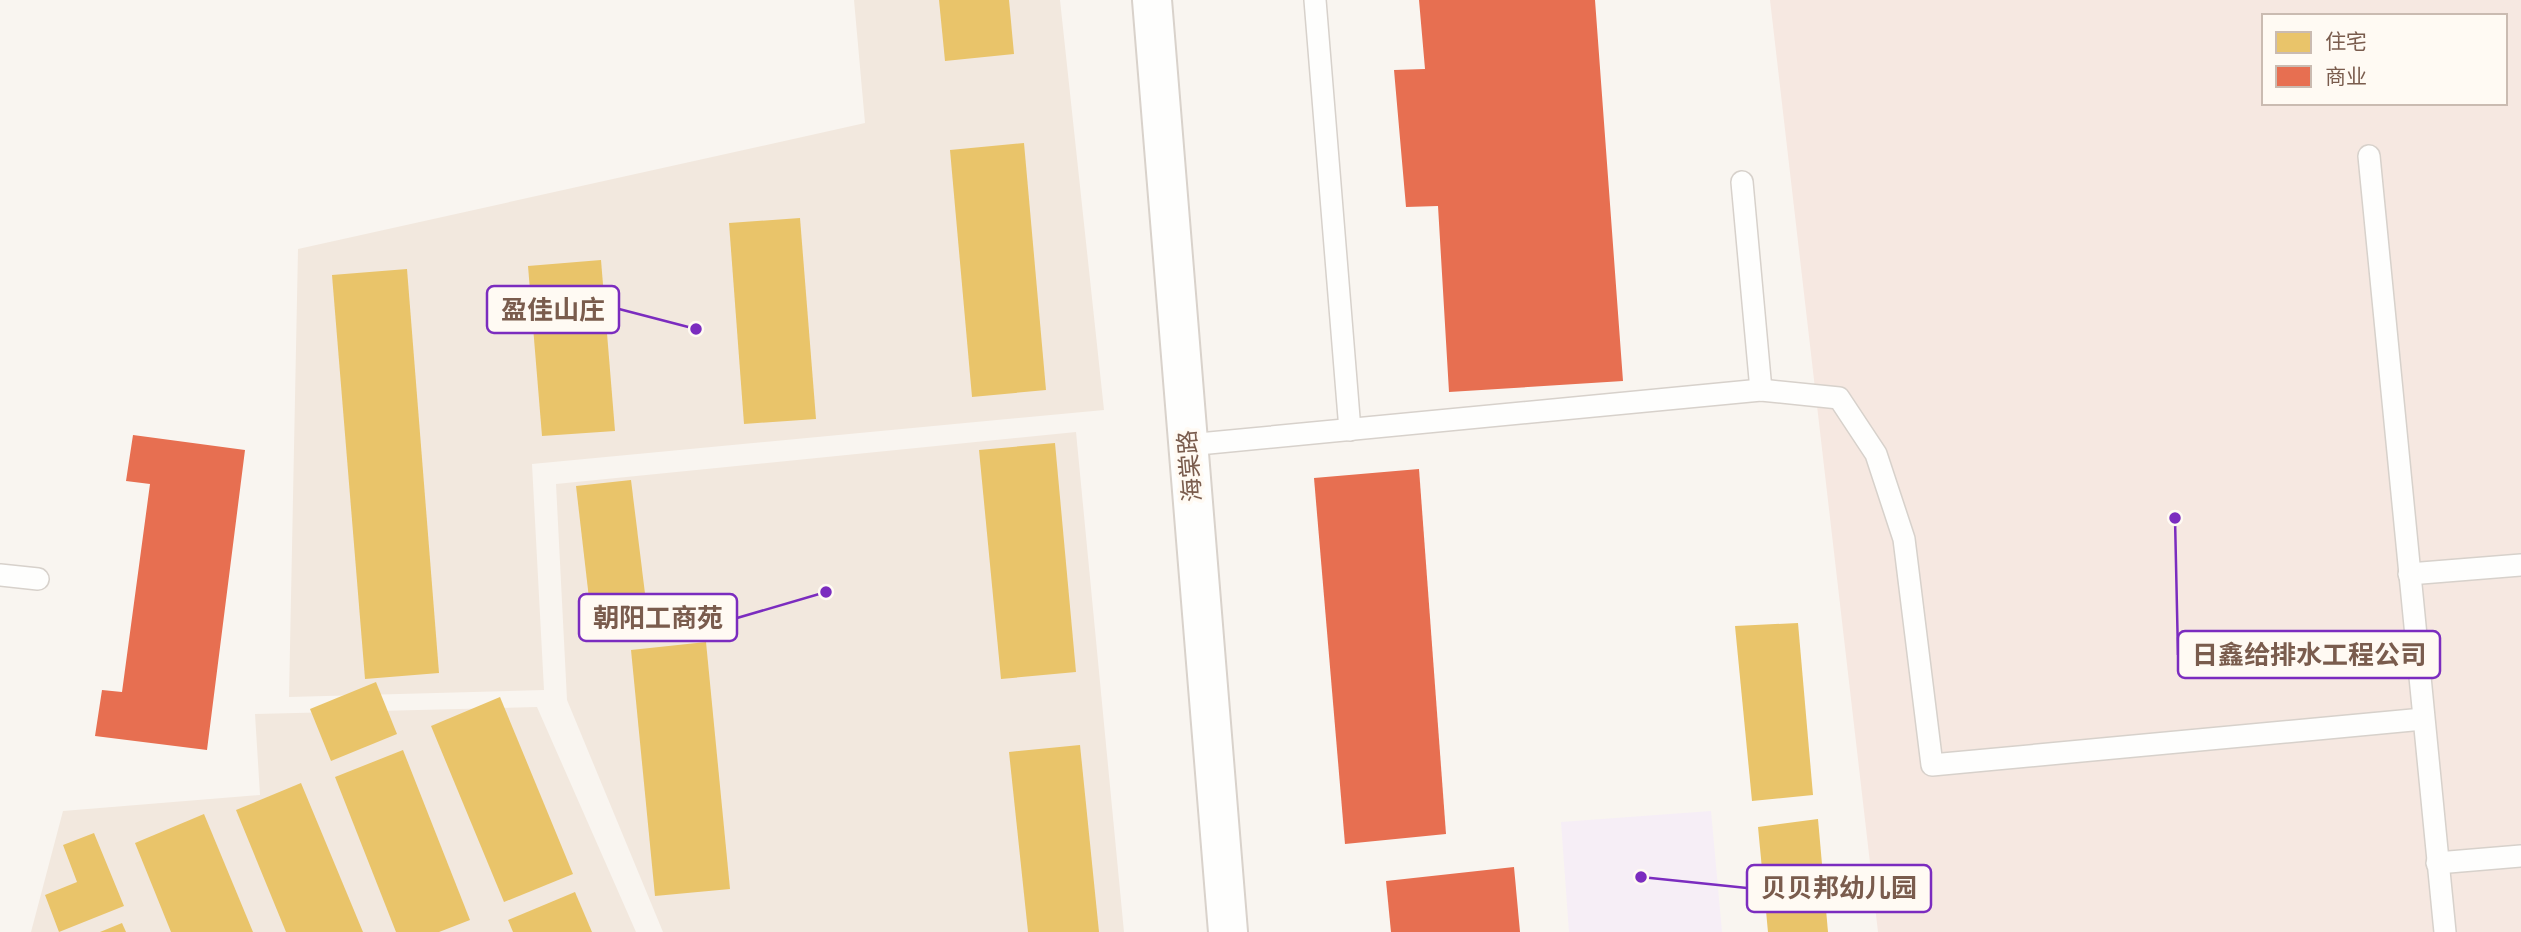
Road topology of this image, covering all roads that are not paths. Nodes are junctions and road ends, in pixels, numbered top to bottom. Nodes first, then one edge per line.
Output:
1 (1152, 0) edge
2 (1315, 0) edge
3 (2369, 156) dead end
4 (1742, 182) dead end
5 (1761, 390) junction
6 (1350, 430) junction
7 (1188, 445) junction
8 (2521, 565) edge
9 (2409, 574) junction
10 (0, 575) edge
11 (38, 579) dead end
12 (2423, 719) junction
13 (2521, 856) edge
14 (2437, 863) junction
15 (1228, 932) edge
16 (2445, 932) edge

1 - 7 street, 海棠路
2 - 6 lane
3 - 9 lane
4 - 5 lane
5 - 6 lane
5 - 12 lane
6 - 7 lane
7 - 15 street, 海棠路
8 - 9 lane
9 - 12 lane
10 - 11 lane
12 - 14 lane
13 - 14 lane
14 - 16 lane

